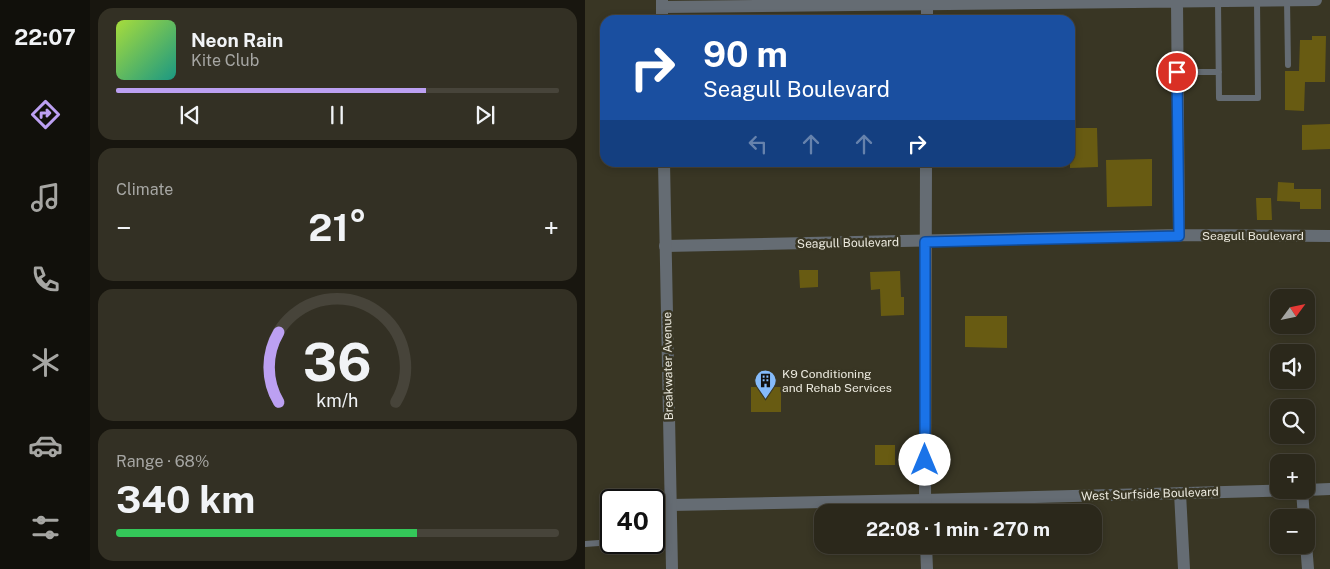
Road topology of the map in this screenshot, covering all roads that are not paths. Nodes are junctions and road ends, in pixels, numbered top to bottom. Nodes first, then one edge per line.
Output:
1 (1287, 0) edge
2 (1316, 0) edge
3 (1218, 1) edge
4 (1257, 1) edge
5 (927, 2) edge
6 (1177, 2) junction
7 (662, 9) edge
8 (927, 15) edge
9 (1287, 65) dead end
10 (1177, 72) junction
11 (1219, 72) junction
12 (664, 167) edge
13 (925, 167) edge
14 (1179, 236) junction
15 (1330, 236) edge
16 (925, 242) junction
17 (665, 246) junction
18 (1330, 489) edge
19 (1315, 490) edge
20 (1270, 491) edge
21 (1180, 493) junction
22 (925, 504) edge
23 (964, 504) edge
24 (671, 505) junction
25 (814, 506) edge
26 (665, 539) edge
27 (671, 539) junction
28 (600, 543) edge
29 (585, 544) edge
30 (926, 554) edge
31 (1307, 554) edge
32 (672, 569) edge
33 (927, 569) edge
34 (1184, 569) edge
35 (1308, 569) edge

1 - 2 street
1 - 4 street
1 - 9 lane
3 - 4 street
3 - 6 street
3 - 11 lane
4 - 11 lane
5 - 6 street
5 - 7 street
5 - 8 street
6 - 10 street
10 - 11 lane
10 - 14 street
12 - 17 street, Breakwater Avenue
13 - 16 street
14 - 15 street, Seagull Boulevard
14 - 16 street, Seagull Boulevard
16 - 17 street, Seagull Boulevard
16 - 22 street
17 - 24 street, Breakwater Avenue
18 - 19 street
20 - 21 street, West Surfside Boulevard
21 - 23 street, West Surfside Boulevard
21 - 34 street
24 - 25 street, West Surfside Boulevard
24 - 27 street, Breakwater Avenue
26 - 27 lane
27 - 32 street, Breakwater Avenue
28 - 29 lane
30 - 33 street
31 - 35 street

